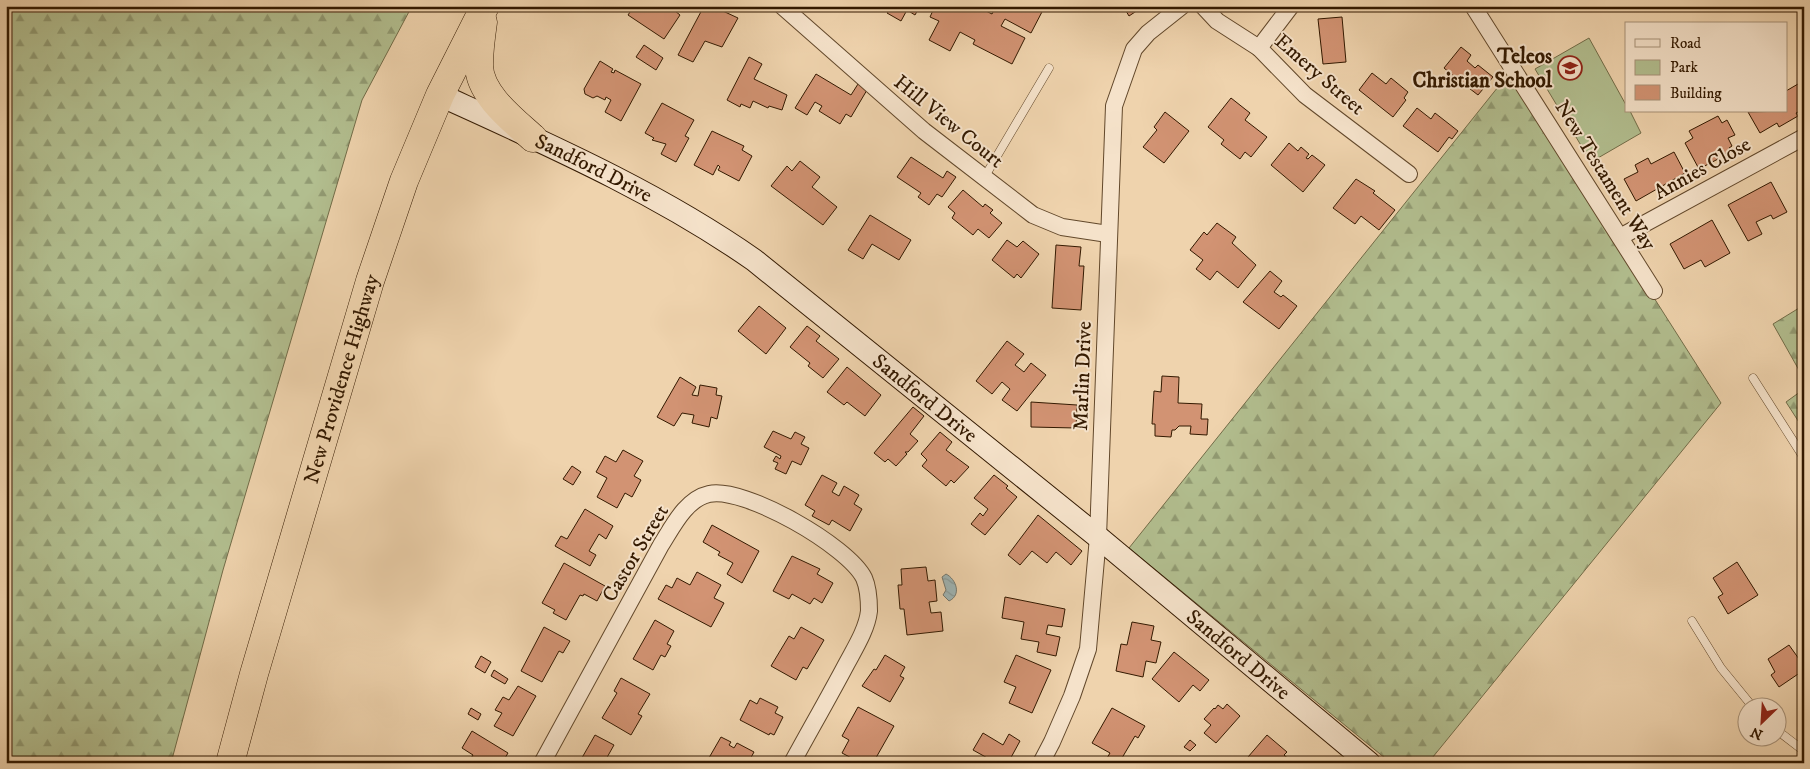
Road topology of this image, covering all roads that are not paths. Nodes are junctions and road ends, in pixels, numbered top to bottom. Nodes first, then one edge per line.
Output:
1 (782, 6) edge
2 (1182, 6) edge
3 (1203, 6) edge
4 (1291, 6) edge
5 (1473, 6) edge
6 (484, 7) edge
7 (1259, 48) junction
8 (1049, 68) dead end
9 (440, 95) junction
10 (1804, 137) edge
11 (533, 138) junction
12 (1409, 174) dead end
13 (984, 178) junction
14 (1108, 234) junction
15 (1620, 237) junction
16 (1654, 292) dead end
17 (1753, 378) dead end
18 (1804, 458) edge
19 (1098, 537) junction
20 (1692, 622) dead end
21 (1744, 696) edge
22 (1788, 739) edge
23 (1804, 751) edge
24 (230, 763) edge
25 (542, 763) edge
26 (792, 763) edge
27 (1041, 763) edge
28 (1369, 763) edge

1 - 13 street, Hill View Court
2 - 14 street, Marlin Drive
3 - 7 street, Emery Street
4 - 7 street
5 - 15 street, New Testament Way
6 - 9 highway, New Providence Highway
6 - 11 highway
7 - 12 street, Emery Street
8 - 13 lane
9 - 11 street, Sandford Drive
9 - 24 highway, New Providence Highway
10 - 15 street, Annies Close
11 - 19 street, Sandford Drive
13 - 14 street, Hill View Court
14 - 19 street, Marlin Drive
15 - 16 street, New Testament Way
17 - 18 lane
19 - 27 street, Marlin Drive
19 - 28 street, Sandford Drive
20 - 21 lane
22 - 23 lane
25 - 26 street, Castor Street

